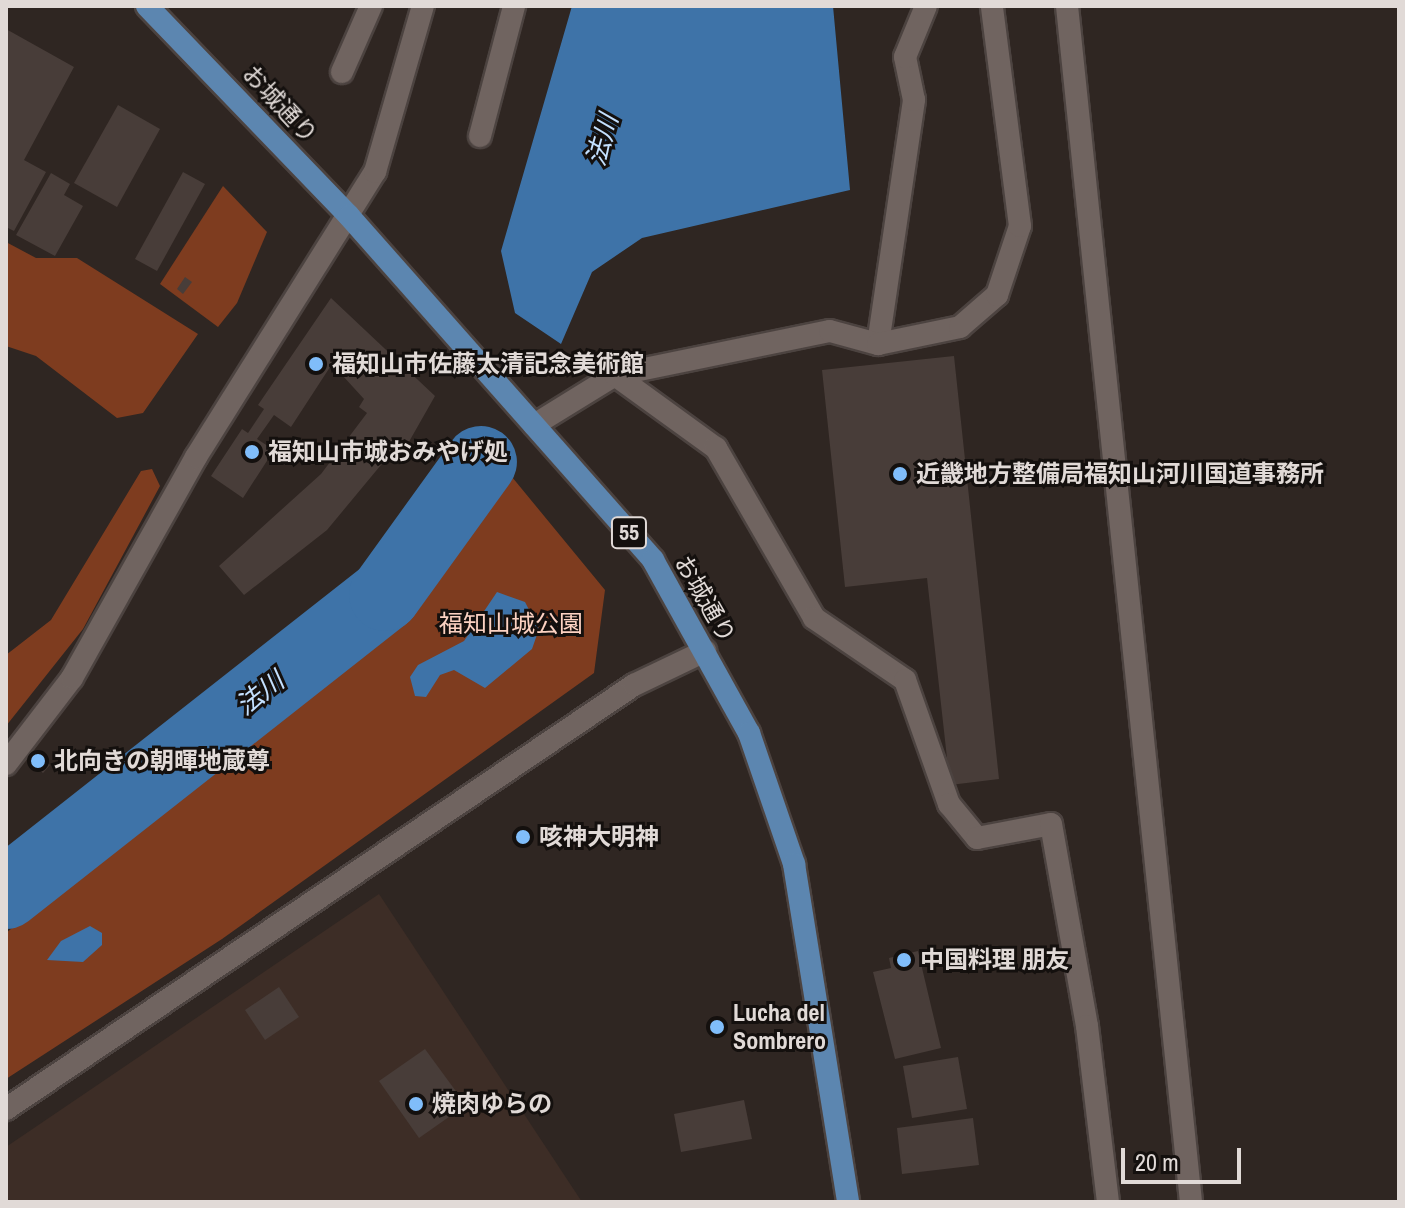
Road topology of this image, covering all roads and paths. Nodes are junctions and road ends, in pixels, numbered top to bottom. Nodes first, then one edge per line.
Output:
1 (147, 6) edge
2 (371, 6) edge
3 (423, 6) edge
4 (514, 6) edge
5 (926, 6) edge
6 (992, 6) edge
7 (1067, 6) edge
8 (342, 72) dead end
9 (480, 136) dead end
10 (349, 216) junction
11 (878, 344) junction
12 (615, 375) junction
13 (534, 425) junction
14 (705, 651) junction
15 (6, 764) edge
16 (6, 1109) edge
17 (848, 1202) edge
18 (1108, 1202) edge
19 (1191, 1202) edge

1 - 10 main road, お城通り / 55
2 - 8 street
3 - 10 street
4 - 9 street
5 - 11 street
6 - 11 street
7 - 19 street
10 - 13 main road, お城通り / 55
10 - 15 street
11 - 12 street
12 - 13 street
12 - 18 street
13 - 14 main road, お城通り / 55
14 - 16 street
14 - 17 main road, お城通り / 55

